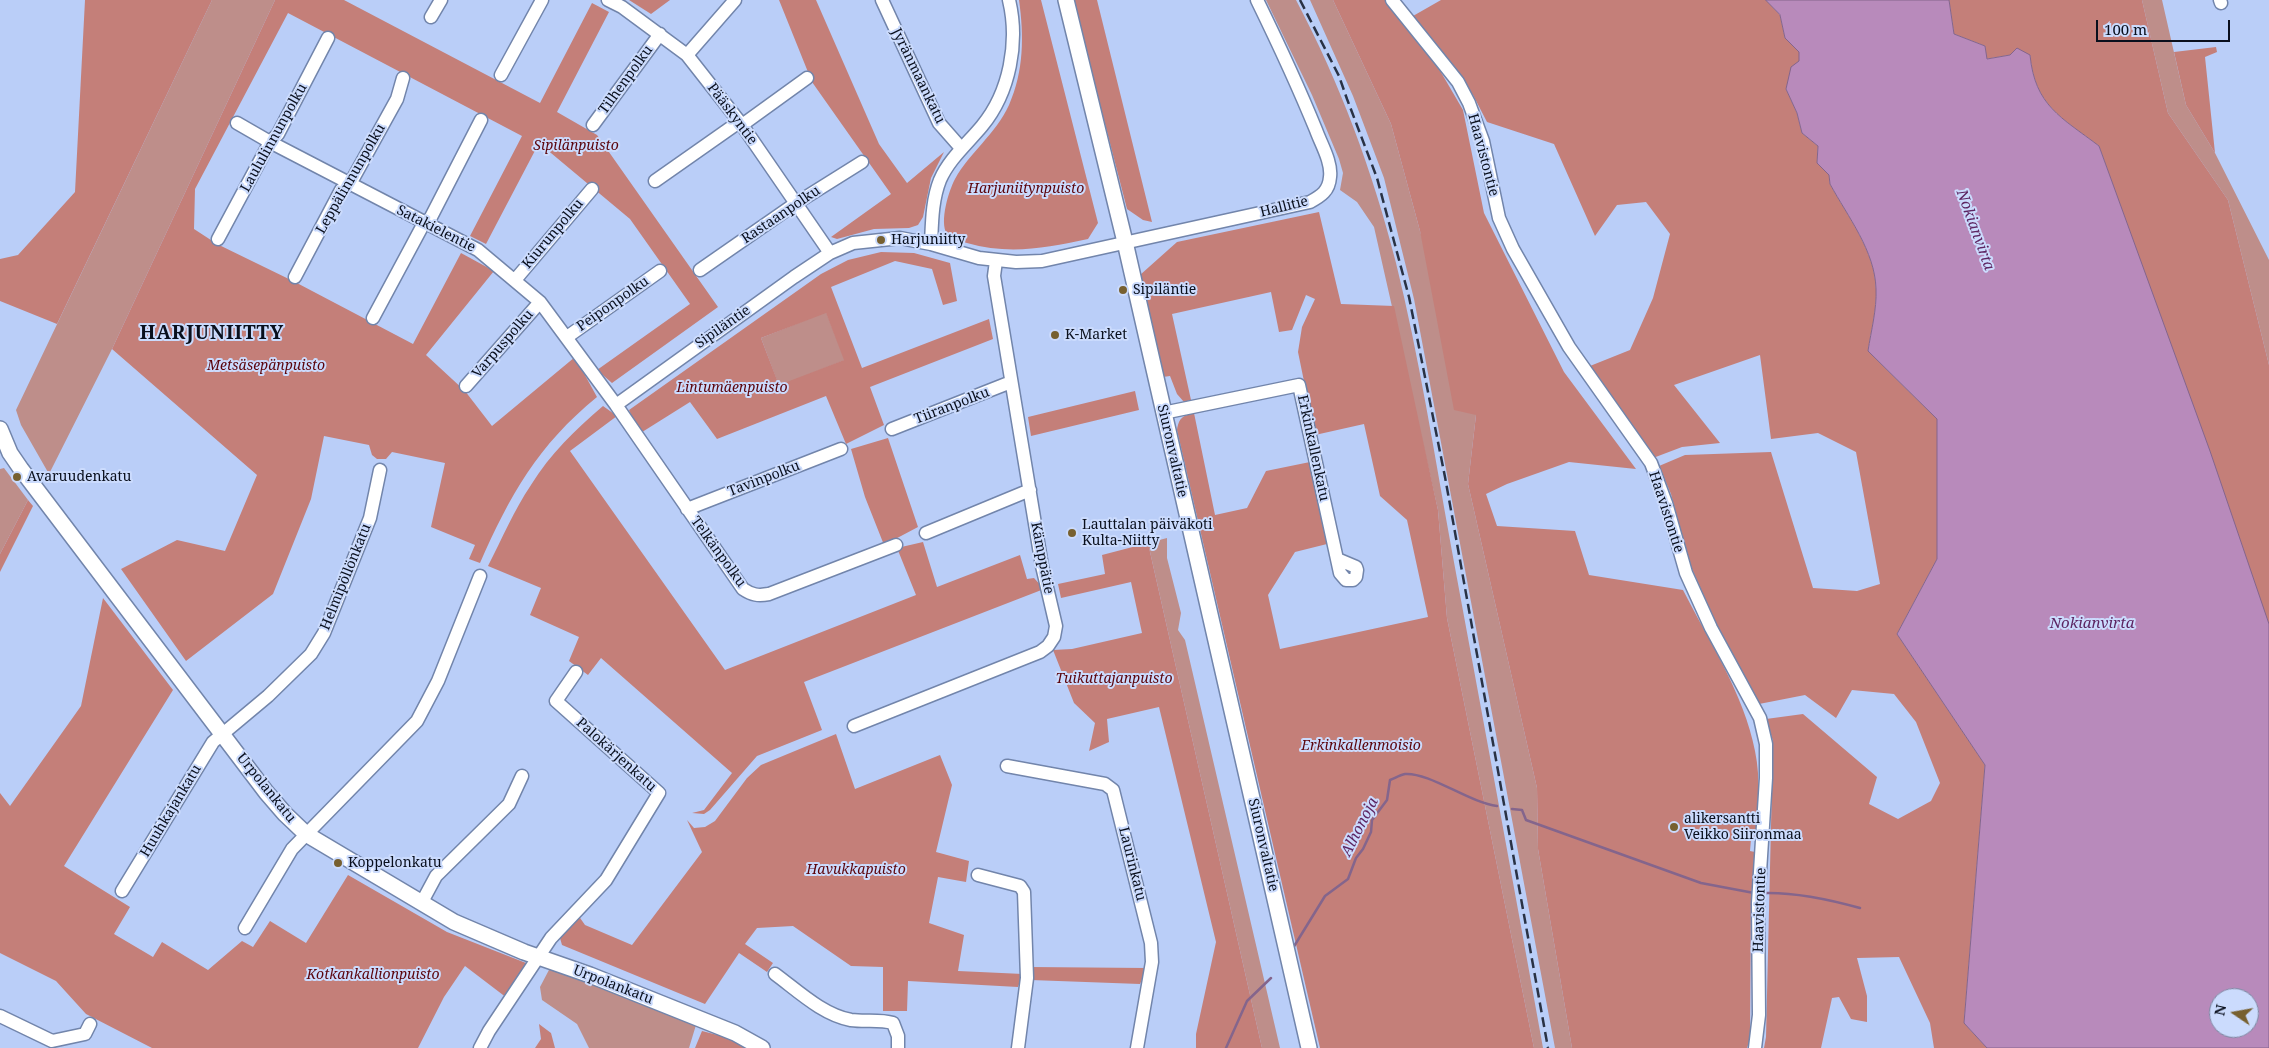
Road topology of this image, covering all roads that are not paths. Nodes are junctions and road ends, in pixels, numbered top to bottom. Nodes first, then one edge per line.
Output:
1 (442, 0) edge
2 (542, 0) edge
3 (608, 0) edge
4 (735, 0) edge
5 (882, 0) edge
6 (1009, 0) edge
7 (1066, 0) edge
8 (1257, 0) edge
9 (1392, 0) edge
10 (431, 17) dead end
11 (660, 34) junction
12 (328, 38) dead end
13 (687, 54) junction
14 (501, 75) dead end
15 (403, 78) dead end
16 (807, 78) dead end
17 (481, 120) dead end
18 (237, 123) dead end
19 (741, 124) junction
20 (593, 126) dead end
21 (270, 142) junction
22 (961, 148) junction
23 (862, 162) dead end
24 (655, 181) dead end
25 (350, 184) junction
26 (592, 189) dead end
27 (795, 204) junction
28 (424, 223) junction
29 (218, 238) dead end
30 (1125, 242) junction
31 (931, 244) junction
32 (830, 253) junction
33 (996, 261) junction
34 (700, 270) dead end
35 (660, 271) dead end
36 (294, 277) dead end
37 (515, 280) junction
38 (540, 302) junction
39 (373, 318) dead end
40 (567, 337) junction
41 (1011, 382) junction
42 (466, 386) dead end
43 (616, 405) junction
44 (1163, 413) junction
45 (892, 429) dead end
46 (0, 430) edge
47 (841, 449) dead end
48 (5, 456) edge
49 (380, 470) dead end
50 (1030, 490) junction
51 (687, 509) junction
52 (926, 532) dead end
53 (896, 544) dead end
54 (1337, 559) dead end
55 (480, 576) dead end
56 (576, 672) dead end
57 (854, 726) dead end
58 (222, 733) junction
59 (1006, 766) dead end
60 (522, 776) dead end
61 (306, 834) junction
62 (978, 875) dead end
63 (122, 891) dead end
64 (422, 902) junction
65 (245, 928) dead end
66 (539, 957) junction
67 (775, 974) dead end
68 (0, 1016) edge
69 (90, 1024) dead end
70 (480, 1048) edge
71 (762, 1048) edge
72 (898, 1048) edge
73 (1018, 1048) edge
74 (1137, 1048) edge
75 (1309, 1048) edge
76 (1755, 1048) edge

1 - 10 street
2 - 14 street
3 - 11 street, Pääskyntie
4 - 13 street
5 - 22 street, Jyränmaankatu
6 - 22 street
7 - 30 main road, Siuronvaltatie
8 - 30 street, Hallitie
9 - 76 street, Haavistontie
11 - 13 street, Pääskyntie
11 - 20 street, Tilhenpolku
12 - 21 street, Laululinnunpolku
13 - 19 street, Pääskyntie
15 - 25 street, Leppälinnunpolku
16 - 19 street
17 - 28 street
18 - 21 street, Satakielentie
19 - 24 street
19 - 27 street, Pääskyntie
21 - 25 street, Satakielentie
21 - 29 street, Laululinnunpolku
22 - 31 street
23 - 27 street, Rastaanpolku
25 - 28 street, Satakielentie
25 - 36 street, Leppälinnunpolku
26 - 37 street, Kiurunpolku
27 - 32 street, Pääskyntie
27 - 34 street, Rastaanpolku
28 - 37 street, Satakielentie
28 - 39 street
30 - 33 street, Sipiläntie
30 - 44 main road, Siuronvaltatie
31 - 32 street, Sipiläntie
31 - 33 street, Sipiläntie
32 - 43 street, Sipiläntie
33 - 41 street, Kämppätie
35 - 40 street, Peiponpolku
37 - 38 street, Satakielentie
38 - 40 street, Satakielentie
38 - 42 street, Varpuspolku
40 - 43 street, Satakielentie
41 - 45 street, Tiiranpolku
41 - 50 street, Kämppätie
43 - 51 street, Telkänpolku
44 - 54 street, Erkinkallenkatu
44 - 75 main road, Siuronvaltatie
46 - 48 main road, Urpolankatu
47 - 51 street, Tavinpolku
48 - 58 main road, Urpolankatu
49 - 58 street, Helmipöllönkatu
50 - 52 street
50 - 57 street, Kämppätie
51 - 53 street, Telkänpolku
55 - 61 street
56 - 66 street, Palokärjenkatu
58 - 61 main road, Urpolankatu
58 - 63 street, Huuhkajankatu
59 - 74 street, Laurinkatu
60 - 64 street
61 - 64 main road, Urpolankatu
61 - 65 street
62 - 73 street
64 - 66 main road, Urpolankatu
66 - 70 street
66 - 71 main road, Urpolankatu
67 - 72 street
68 - 69 street

